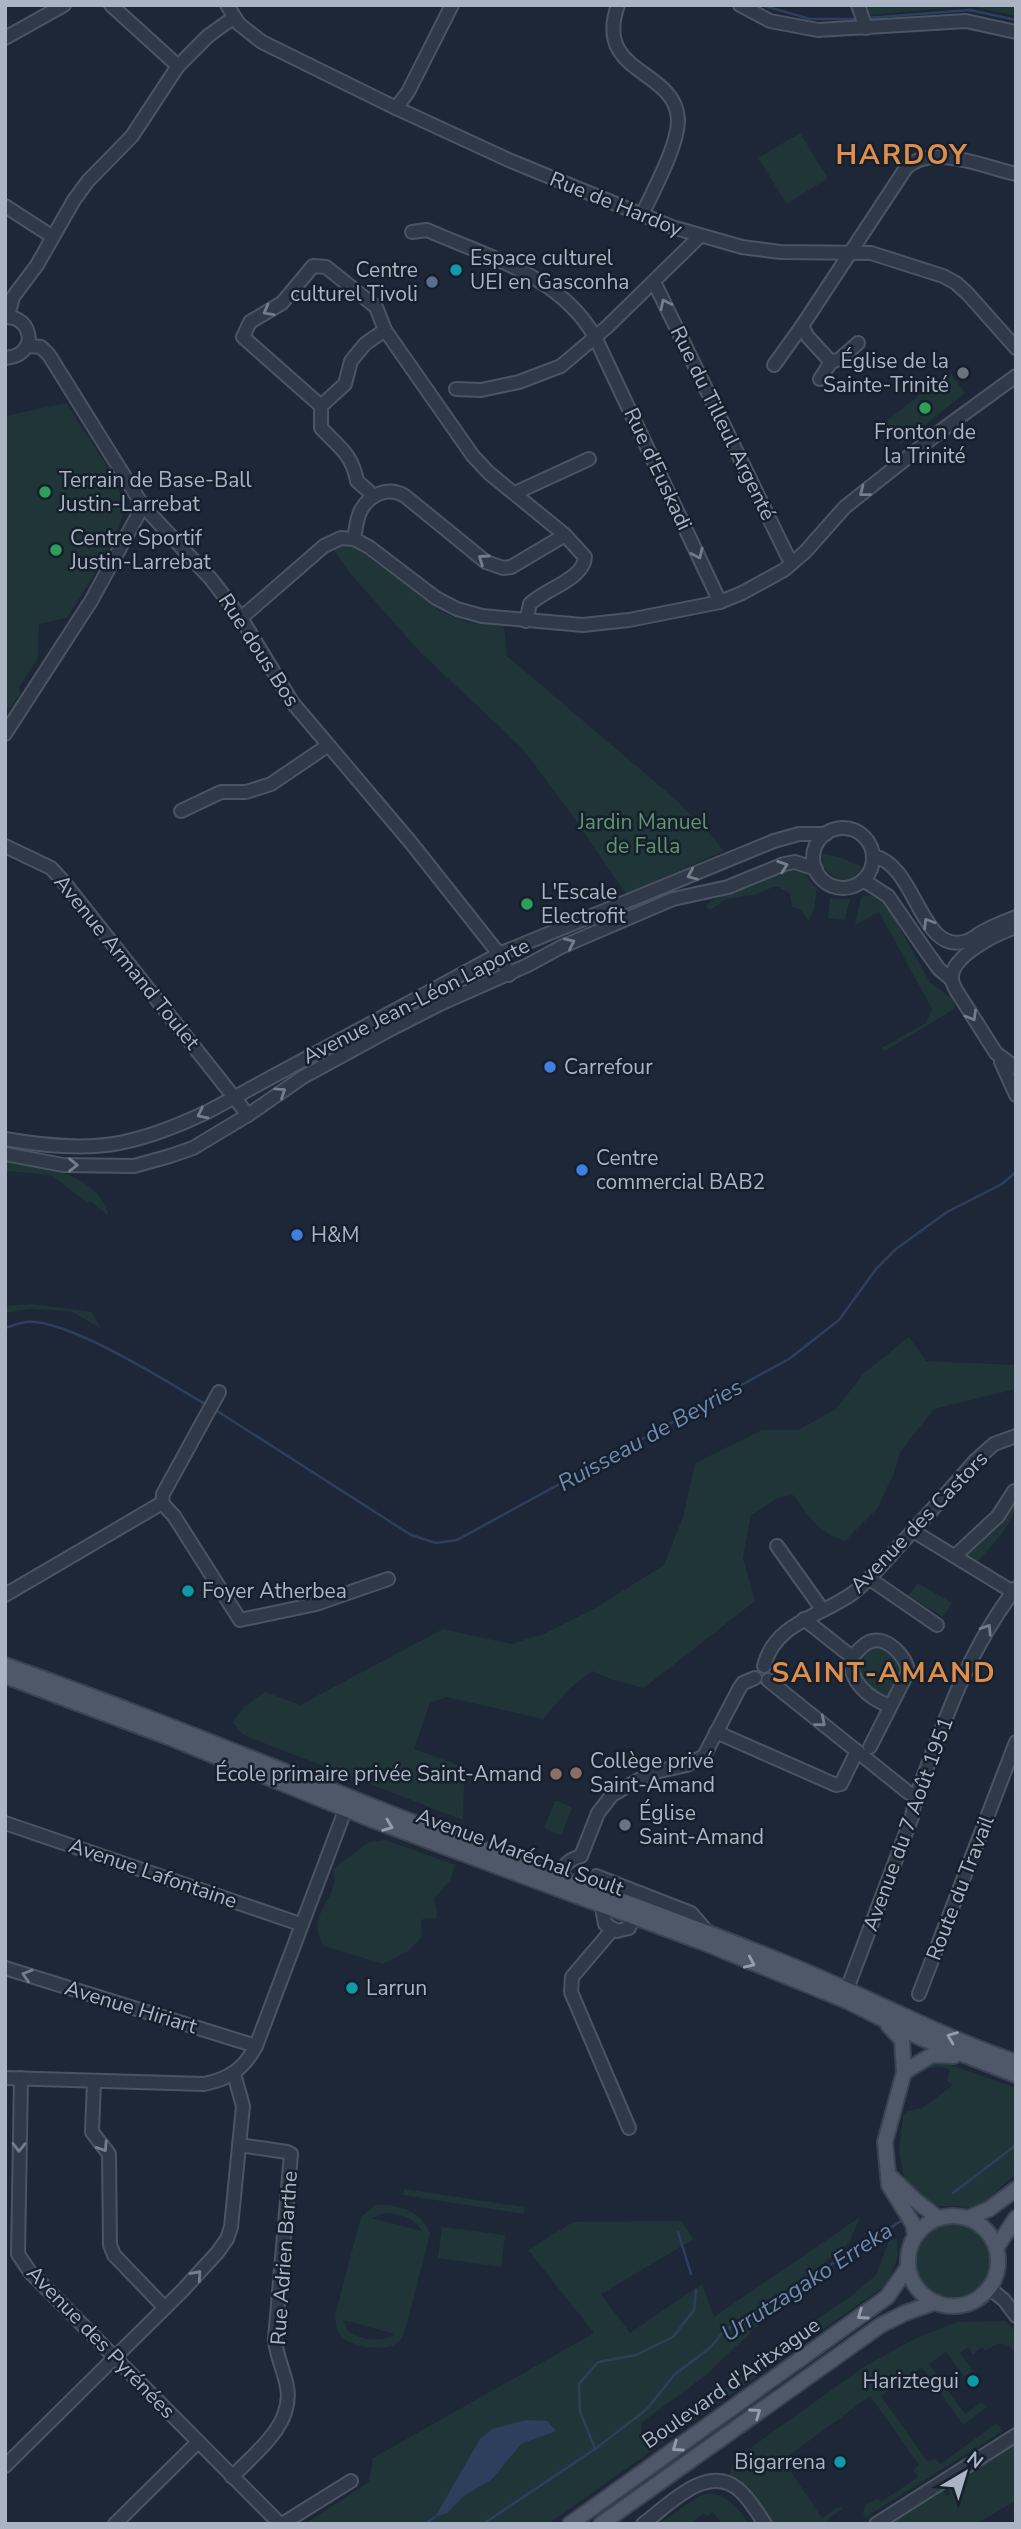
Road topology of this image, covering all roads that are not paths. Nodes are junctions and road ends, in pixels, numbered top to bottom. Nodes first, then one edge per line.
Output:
1 (64, 5) edge
2 (111, 5) edge
3 (227, 5) edge
4 (452, 5) edge
5 (618, 5) edge
6 (740, 5) edge
7 (858, 5) edge
8 (233, 18) junction
9 (866, 28) junction
10 (1016, 32) edge
11 (5, 38) edge
12 (178, 65) junction
13 (396, 108) junction
14 (1016, 174) edge
15 (5, 206) edge
16 (642, 215) junction
17 (412, 232) dead end
18 (53, 237) junction
19 (699, 237) junction
20 (852, 252) junction
21 (654, 282) junction
22 (7, 317) edge
23 (802, 326) junction
24 (385, 330) junction
25 (595, 337) junction
26 (858, 343) dead end
27 (27, 346) junction
28 (1016, 348) edge
29 (5, 358) edge
30 (831, 362) junction
31 (774, 365) dead end
32 (1016, 376) edge
33 (820, 379) dead end
34 (456, 389) dead end
35 (321, 406) junction
36 (589, 459) dead end
37 (515, 493) junction
38 (374, 496) junction
39 (143, 506) junction
40 (565, 535) junction
41 (354, 539) junction
42 (792, 563) junction
43 (720, 602) junction
44 (241, 618) junction
45 (526, 621) junction
46 (5, 734) edge
47 (327, 746) junction
48 (181, 811) dead end
49 (826, 834) junction
50 (5, 846) edge
51 (873, 856) junction
52 (816, 869) junction
53 (863, 880) junction
54 (1016, 917) edge
55 (1016, 927) edge
56 (499, 954) junction
57 (509, 975) junction
58 (951, 979) junction
59 (996, 1053) junction
60 (1016, 1068) edge
61 (1016, 1095) edge
62 (233, 1097) junction
63 (248, 1115) junction
64 (5, 1139) edge
65 (5, 1154) edge
66 (216, 1397) dead end
67 (1016, 1436) edge
68 (1014, 1491) edge
69 (162, 1503) junction
70 (913, 1531) junction
71 (777, 1546) dead end
72 (955, 1556) junction
73 (870, 1578) junction
74 (388, 1579) dead end
75 (1014, 1590) edge
76 (5, 1595) edge
77 (822, 1609) junction
78 (804, 1619) junction
79 (937, 1625) dead end
80 (852, 1657) junction
81 (5, 1665) edge
82 (5, 1676) edge
83 (761, 1679) junction
84 (890, 1706) junction
85 (716, 1732) junction
86 (1016, 1742) edge
87 (864, 1749) junction
88 (916, 1796) junction
89 (345, 1808) junction
90 (5, 1823) edge
91 (581, 1856) junction
92 (559, 1883) junction
93 (597, 1883) junction
94 (604, 1906) junction
95 (634, 1910) junction
96 (300, 1924) junction
97 (612, 1930) junction
98 (708, 1933) junction
99 (5, 1968) edge
100 (847, 1989) junction
101 (919, 1994) dead end
102 (883, 2020) junction
103 (256, 2046) junction
104 (967, 2057) junction
105 (1016, 2062) edge
106 (904, 2072) junction
107 (234, 2074) junction
108 (1016, 2075) edge
109 (5, 2078) edge
110 (20, 2078) junction
111 (94, 2082) junction
112 (629, 2128) dead end
113 (239, 2145) junction
114 (888, 2174) junction
115 (1016, 2189) edge
116 (1016, 2217) edge
117 (938, 2218) junction
118 (968, 2218) junction
119 (915, 2235) junction
120 (996, 2248) junction
121 (12, 2254) edge
122 (908, 2266) junction
123 (989, 2288) junction
124 (936, 2302) junction
125 (165, 2308) junction
126 (1016, 2316) edge
127 (114, 2358) junction
128 (1016, 2435) edge
129 (198, 2442) junction
130 (5, 2466) edge
131 (232, 2477) junction
132 (351, 2481) dead end
133 (115, 2524) edge
134 (281, 2524) edge
135 (569, 2524) edge
136 (601, 2524) edge
137 (643, 2524) edge
138 (765, 2524) edge
139 (876, 2524) edge

1 - 11 street
2 - 12 street
3 - 8 street, Rue de Hardoy
4 - 13 street
5 - 16 street
6 - 9 street
7 - 9 street
8 - 12 street
8 - 13 street, Rue de Hardoy
9 - 10 street
12 - 18 street
13 - 16 street, Rue de Hardoy
14 - 20 street
15 - 18 street
16 - 19 street, Rue de Hardoy
17 - 25 street, Rue d'Euskadi
18 - 22 street
19 - 20 street, Rue de Hardoy
19 - 21 street
20 - 23 street
20 - 28 street, Rue de Hardoy
21 - 25 street
42 -> 21 street, Rue du Tilleul Argenté
22 - 27 street
23 - 30 street
23 - 31 street
24 - 35 street
24 -> 35 street
24 - 37 street
25 - 34 street
25 -> 43 street, Rue d'Euskadi
26 - 30 street
27 - 29 street
27 - 39 street, Rue dous Bos
30 - 33 street
32 -> 42 street
35 - 38 street
36 - 37 street
37 - 40 street
40 -> 38 street
38 - 41 street
39 - 44 street, Rue dous Bos
39 - 46 street
40 - 45 street
41 - 44 street
41 - 45 street
42 - 43 street
43 - 45 street
44 - 47 street, Rue dous Bos
47 - 48 street
47 - 56 street, Rue dous Bos
49 - 51 street
49 - 52 street
49 -> 56 street, Avenue Jean-Léon Laporte
50 - 62 street, Avenue Armand Toulet
51 - 53 street
54 -> 51 street
52 - 53 street
57 -> 52 street, Avenue Jean-Léon Laporte
53 - 58 street
55 - 58 street
56 - 57 street, Rue dous Bos
56 - 62 street, Avenue Jean-Léon Laporte
63 -> 57 street, Avenue Jean-Léon Laporte
58 -> 59 street
59 - 60 street
59 - 61 street
62 - 63 street, Avenue Armand Toulet
62 -> 64 street, Avenue Jean-Léon Laporte
65 -> 63 street, Avenue Jean-Léon Laporte
66 - 69 street
67 - 70 street, Avenue des Castors
68 - 72 street
69 - 74 street
69 - 76 street
70 - 72 street
70 - 73 street, Avenue des Castors
71 - 77 street
72 - 75 street
73 - 77 street, Avenue des Castors
73 - 79 street
88 -> 75 street, Avenue du 7 Août 1951
77 - 78 street, Avenue des Castors
78 - 80 street
78 - 83 street, Avenue des Castors
80 - 84 street
80 - 84 street
81 - 92 main road
82 - 89 main road, Avenue Maréchal Soult
83 - 85 street
83 -> 87 street
84 - 87 street
85 - 87 street
85 - 91 street
86 - 101 street, Route du Travail
87 - 88 street
88 - 100 street, Avenue du 7 Août 1951
89 -> 92 main road, Avenue Maréchal Soult
89 - 96 street
90 - 96 street, Avenue Lafontaine
91 - 92 street
91 - 93 street
92 - 93 main road
92 - 94 main road, Avenue Maréchal Soult
93 - 95 main road
93 - 98 street
94 - 95 main road, Avenue Maréchal Soult
94 - 97 street
95 - 97 street
95 - 98 main road
95 -> 102 main road, Avenue Maréchal Soult
96 - 103 street
97 - 112 street
98 - 100 main road
103 -> 99 street, Avenue Hiriart
105 -> 100 main road
102 - 104 main road, Avenue Maréchal Soult
102 - 106 main road
103 - 107 street
104 - 106 main road
104 - 108 main road, Avenue Maréchal Soult
106 - 114 main road
107 - 111 street
107 - 113 street
109 - 110 street
110 - 111 street
110 -> 121 street, Avenue des Pyrénées
111 -> 125 street
125 -> 113 street
113 - 131 street, Rue Adrien Barthe
114 - 117 main road
114 - 119 main road
115 - 118 main road
116 - 120 main road
117 - 118 main road
117 - 119 main road
118 - 120 main road
119 - 122 main road
120 - 123 main road
121 - 127 street, Avenue des Pyrénées
122 - 124 main road
122 -> 135 main road, Boulevard d'Aritxague
123 - 124 main road
123 - 126 street
136 -> 124 main road, Boulevard d'Aritxague
125 - 127 street
127 - 129 street, Avenue des Pyrénées
127 - 130 street
128 - 139 street
129 - 131 street, Avenue des Pyrénées
129 - 133 street
131 - 134 street, Avenue des Pyrénées
132 - 134 street
137 - 138 street

